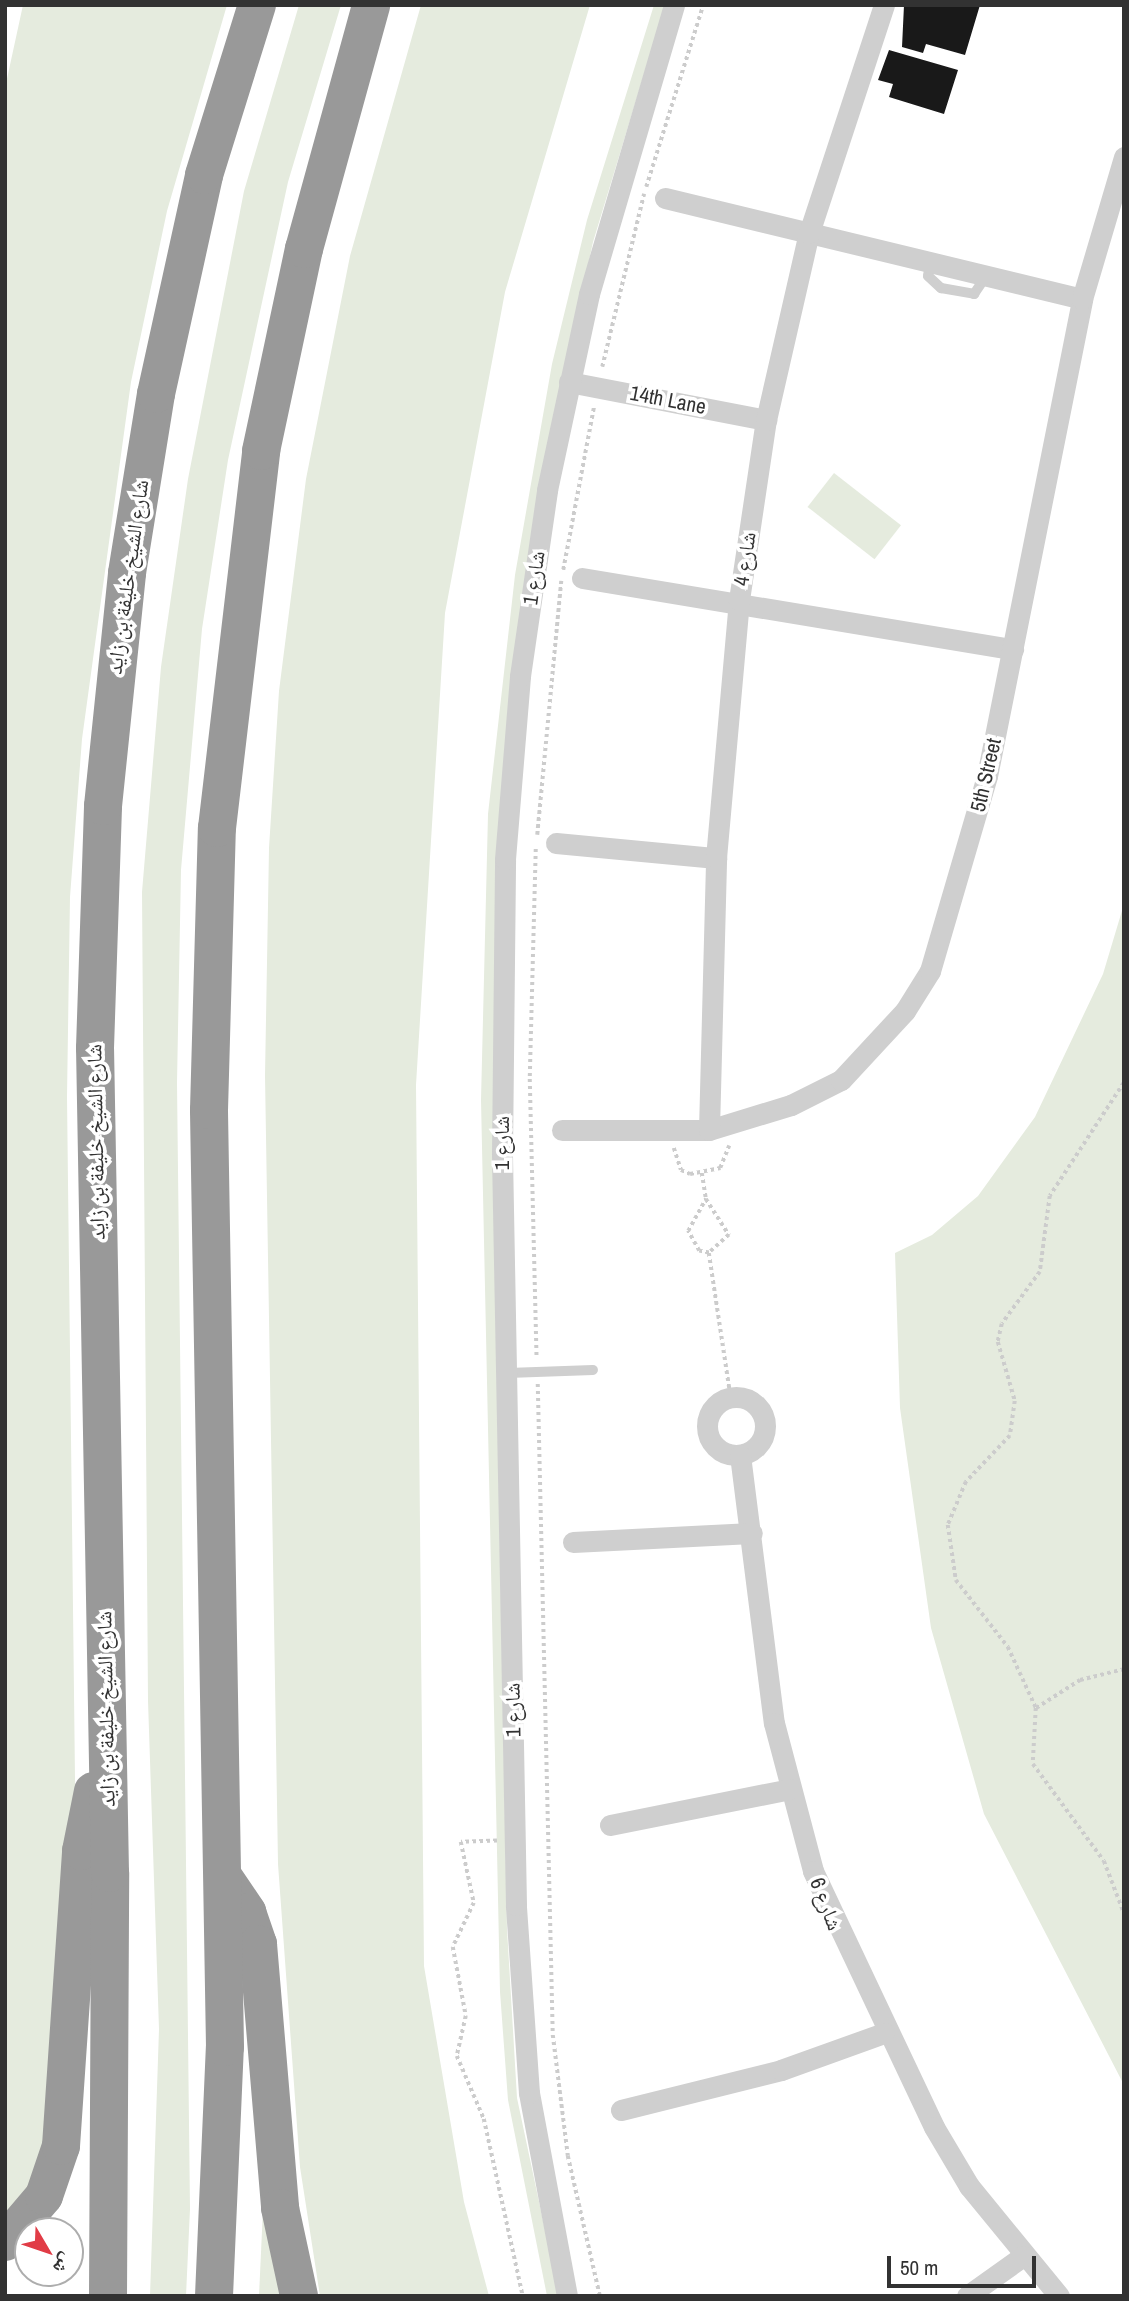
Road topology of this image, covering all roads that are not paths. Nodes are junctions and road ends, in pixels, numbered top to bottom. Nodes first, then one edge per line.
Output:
1 (257, 5) edge
2 (371, 5) edge
3 (674, 5) edge
4 (884, 5) edge
5 (1124, 157) edge
6 (665, 198) dead end
7 (809, 233) junction
8 (1082, 299) junction
9 (569, 382) junction
10 (766, 420) junction
11 (582, 578) dead end
12 (739, 600) junction
13 (1013, 649) junction
14 (556, 843) dead end
15 (716, 858) junction
16 (562, 1130) dead end
17 (718, 1135) junction
18 (593, 1370) dead end
19 (506, 1373) junction
20 (740, 1455) junction
21 (752, 1533) junction
22 (573, 1542) dead end
23 (106, 1752) junction
24 (790, 1789) junction
25 (610, 1825) dead end
26 (224, 1878) junction
27 (884, 2033) junction
28 (621, 2110) dead end
29 (5, 2242) edge
30 (1023, 2256) junction
31 (108, 2296) edge
32 (215, 2296) edge
33 (299, 2296) edge
34 (567, 2296) edge
35 (967, 2296) edge
36 (1059, 2296) edge

1 - 23 highway, شارع الشيخ خليفة بن زايد
2 - 26 highway
3 - 9 street, شارع 1
4 - 7 street, شارع 4
5 - 8 street, 5th Street
6 - 7 street
7 - 8 street
7 - 10 street, شارع 4
8 - 13 street, 5th Street
9 - 10 street, 14th Lane
9 - 19 street, شارع 1
10 - 12 street, شارع 4
11 - 12 street
12 - 13 street
12 - 15 street, شارع 4
13 - 17 street, 5th Street
14 - 15 street
15 - 17 street, شارع 4
16 - 17 street, 5th Street
18 - 19 lane
19 - 34 street, شارع 1
20 - 20 street
20 - 21 street, شارع 6
21 - 22 street
21 - 24 street, شارع 6
23 - 29 highway
23 - 31 highway, شارع الشيخ خليفة بن زايد
24 - 25 street
24 - 27 street, شارع 6
26 - 32 highway
26 - 33 highway
27 - 28 street
27 - 30 street, شارع 6
30 - 35 street
30 - 36 street, شارع 6

